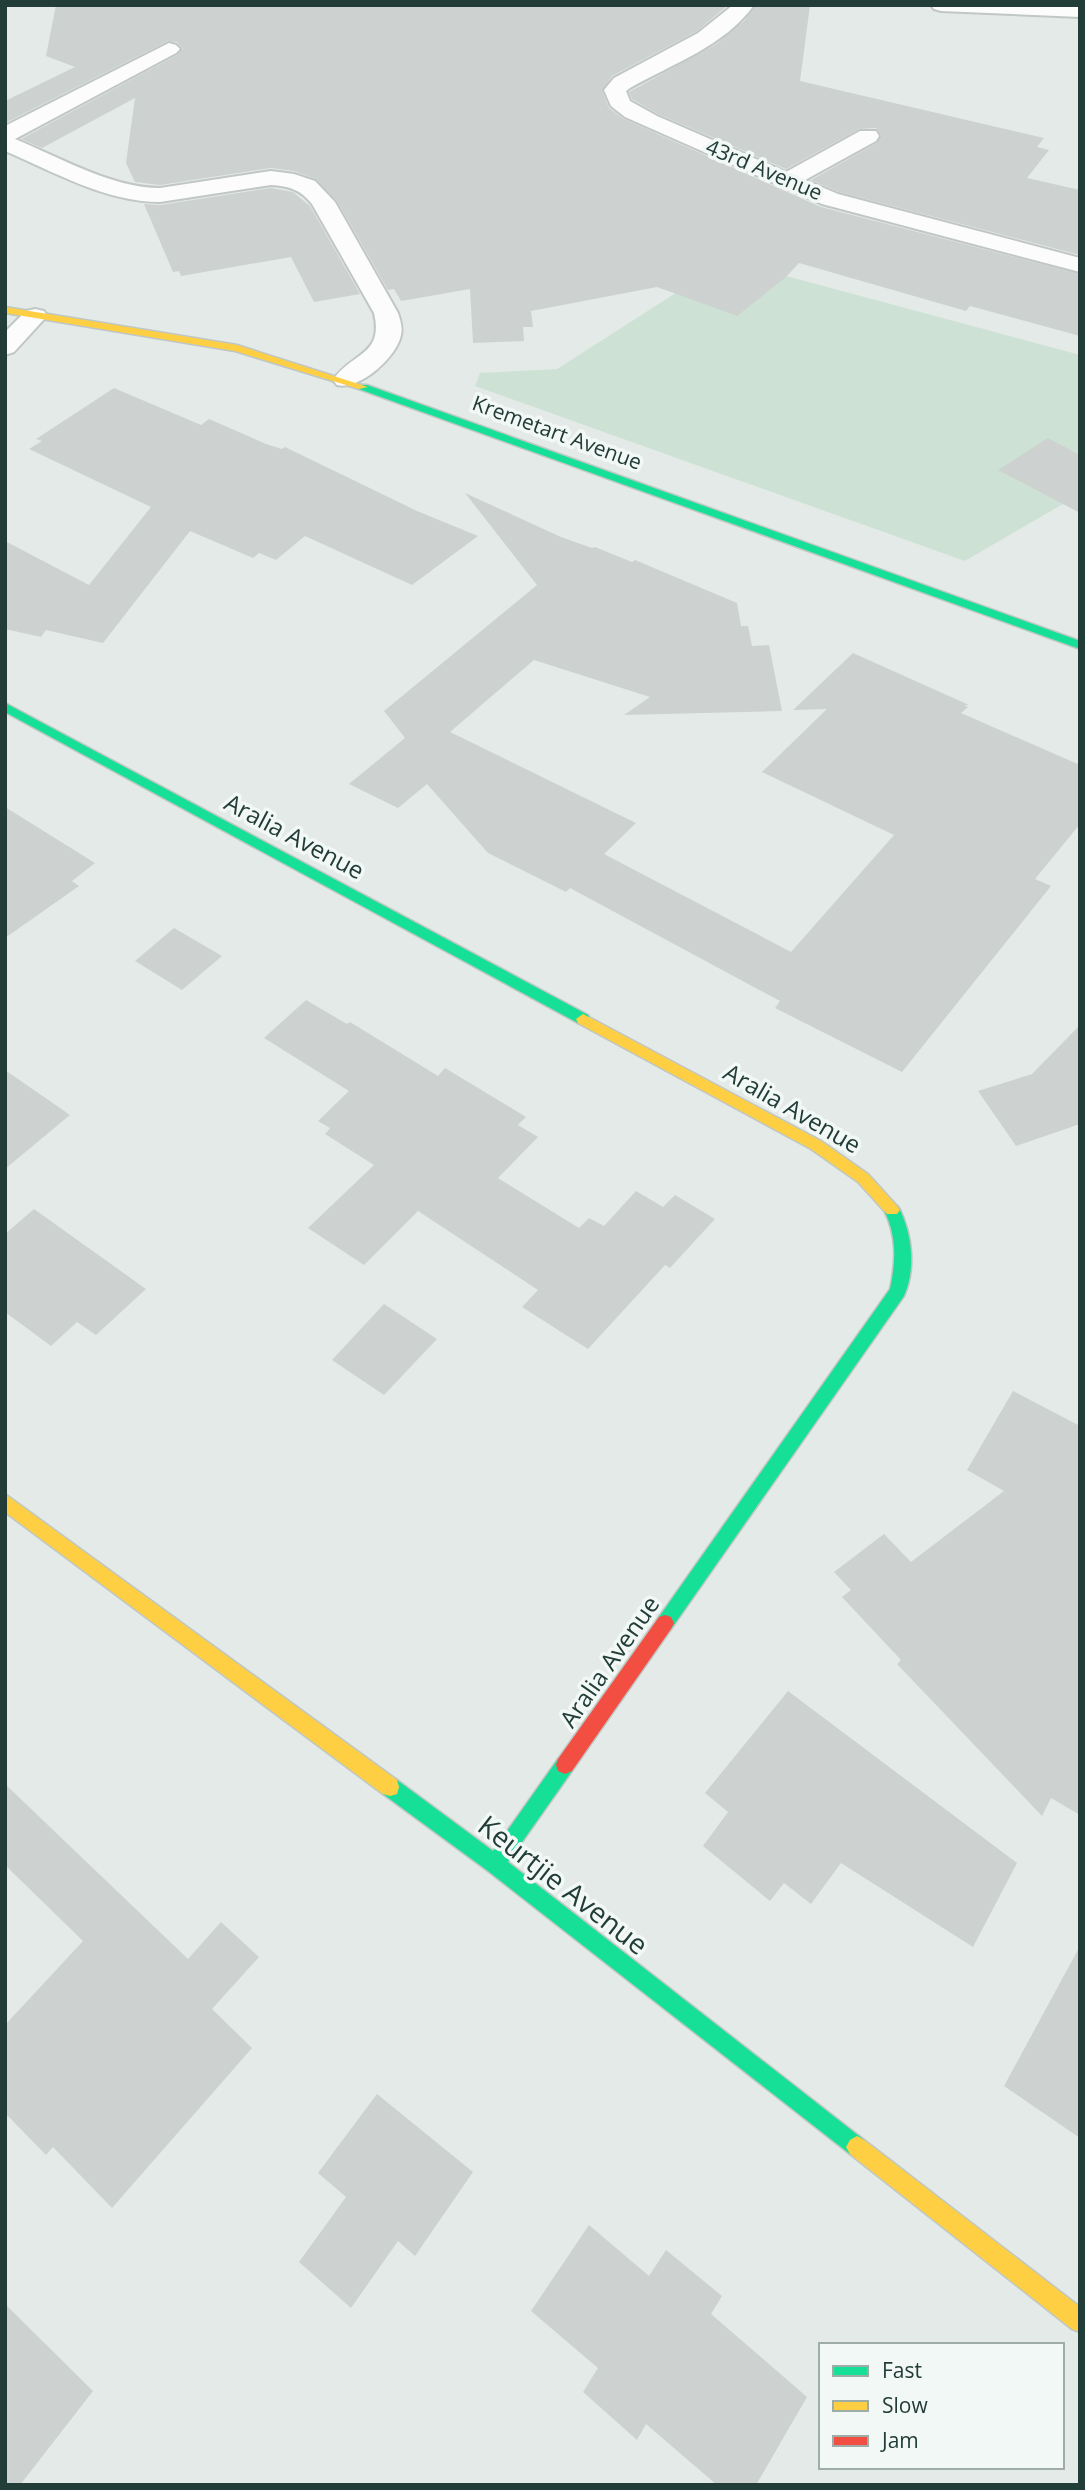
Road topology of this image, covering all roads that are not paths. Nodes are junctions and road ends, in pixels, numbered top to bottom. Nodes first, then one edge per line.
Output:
1 (744, 5) edge
2 (941, 5) edge
3 (1080, 11) edge
4 (169, 49) dead end
5 (5, 135) edge
6 (868, 136) dead end
7 (5, 143) edge
8 (788, 180) junction
9 (1080, 236) edge
10 (1070, 262) edge
11 (5, 310) edge
12 (35, 316) junction
13 (5, 347) edge
14 (346, 380) junction
15 (1080, 645) edge
16 (5, 707) edge
17 (5, 1502) edge
18 (495, 1864) junction
19 (1080, 2321) edge

1 - 8 street, 43rd Avenue
2 - 3 street
4 - 5 street
6 - 8 street
7 - 14 street
8 - 10 street, 43rd Avenue
9 - 10 street
11 - 12 street, Kremetart Avenue
12 - 13 street
12 - 14 street, Kremetart Avenue
14 - 15 street, Kremetart Avenue
16 - 18 street, Aralia Avenue
17 - 18 street, Keurtjie Avenue
18 - 19 street, Keurtjie Avenue

